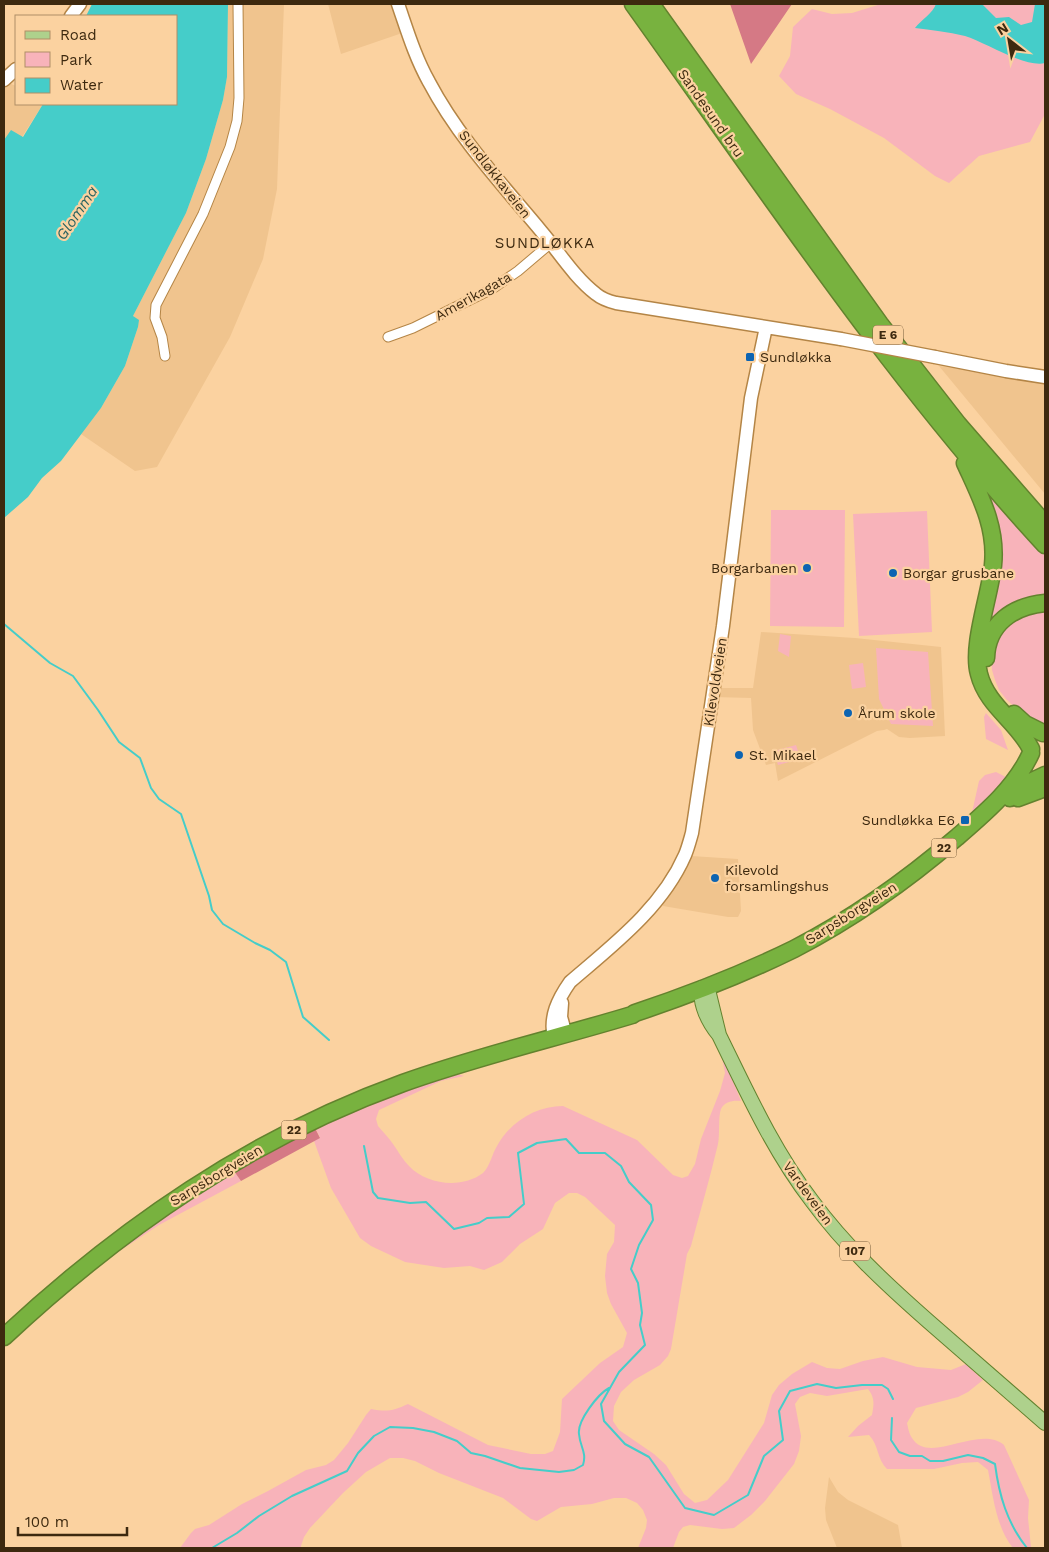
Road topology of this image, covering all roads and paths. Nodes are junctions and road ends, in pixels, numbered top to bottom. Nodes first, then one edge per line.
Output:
1 (80, 4) edge
2 (238, 4) edge
3 (398, 4) edge
4 (633, 4) edge
5 (651, 4) edge
6 (72, 15) edge
7 (15, 70) edge
8 (4, 80) edge
9 (794, 218) junction
10 (551, 243) junction
11 (766, 327) junction
12 (388, 337) dead end
13 (165, 356) dead end
14 (1045, 377) edge
15 (954, 441) junction
16 (1045, 524) edge
17 (1045, 545) edge
18 (1045, 603) edge
19 (1044, 733) edge
20 (1031, 751) junction
21 (1045, 773) edge
22 (1045, 788) edge
23 (984, 822) junction
24 (704, 993) junction
25 (560, 1037) junction
26 (4, 1337) edge
27 (1045, 1423) edge

1 - 6 main road
2 - 13 street
3 - 10 main road, Sundløkkaveien
4 - 9 highway, Sandesund bru / E 6
5 - 9 highway, Sandesund bru / E 6
7 - 8 main road
9 - 15 highway, E 6
9 - 16 highway, E 6
10 - 11 main road, Sundløkkaveien
10 - 12 street, Amerikagata
11 - 14 main road, Sundløkkaveien, bridge
11 - 25 main road, Kilevoldveien
15 - 17 highway, E 6
15 - 20 highway, E 6
18 - 19 highway
19 - 20 highway, 22
20 - 21 highway, 22
20 - 24 highway, Sarpsborgveien / 22
21 - 23 highway, Sarpsborgveien / 22
22 - 23 highway, 22
23 - 24 highway, Sarpsborgveien / 22
24 - 25 highway, Sarpsborgveien / 22
24 - 27 main road, Vardeveien / 107
25 - 26 highway, Sarpsborgveien / 22

